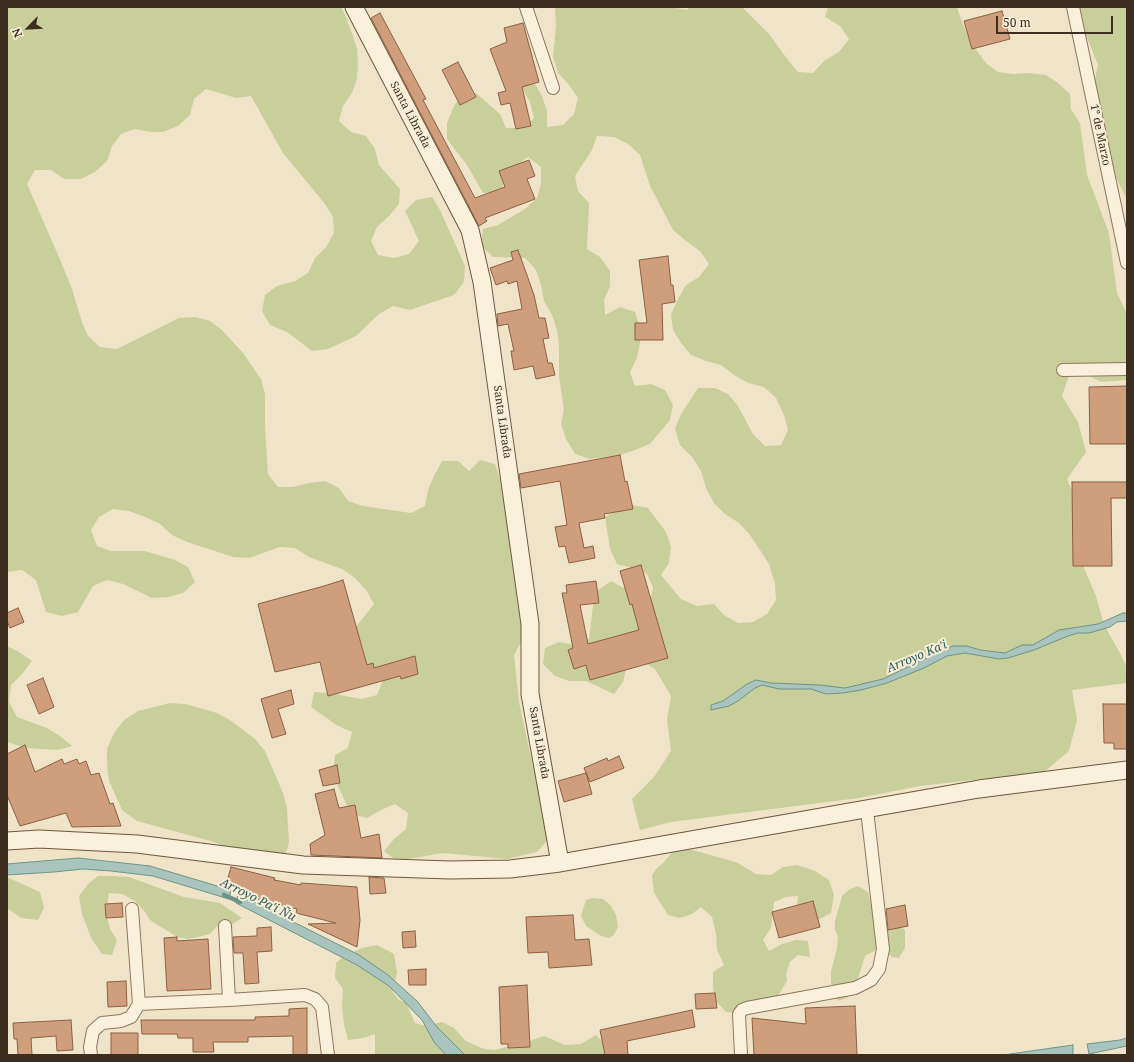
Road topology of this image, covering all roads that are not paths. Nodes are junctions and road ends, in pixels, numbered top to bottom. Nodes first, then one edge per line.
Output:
1 (354, 7) edge
2 (526, 7) edge
3 (1073, 7) edge
4 (553, 88) dead end
5 (1127, 262) edge
6 (1127, 369) edge
7 (1063, 370) dead end
8 (1127, 770) edge
9 (867, 810) junction
10 (7, 841) edge
11 (560, 863) junction
12 (132, 909) dead end
13 (226, 926) dead end
14 (229, 1000) junction
15 (139, 1004) junction
16 (91, 1055) edge
17 (328, 1055) edge
18 (740, 1055) edge

1 - 11 main road, Santa Librada
2 - 4 street
3 - 5 street, 1° de Marzo
6 - 7 street
8 - 9 main road
9 - 11 main road
9 - 18 street
10 - 11 main road
12 - 15 street
13 - 14 street
14 - 15 street
14 - 17 street
15 - 16 street

